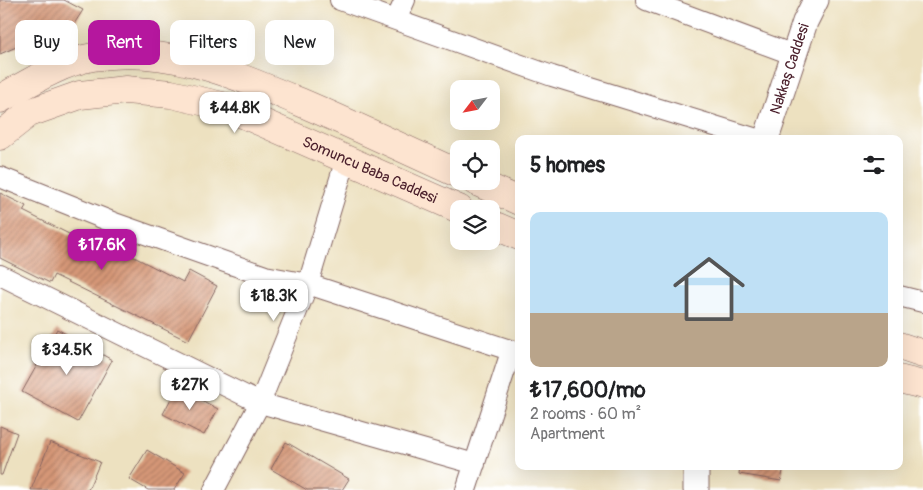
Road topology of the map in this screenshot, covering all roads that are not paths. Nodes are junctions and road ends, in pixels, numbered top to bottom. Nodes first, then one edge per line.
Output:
1 (340, 0) edge
2 (405, 0) edge
3 (646, 0) edge
4 (816, 0) edge
5 (396, 20) junction
6 (794, 55) junction
7 (0, 99) edge
8 (743, 135) edge
9 (767, 135) edge
10 (0, 136) edge
11 (346, 159) junction
12 (450, 170) edge
13 (0, 177) edge
14 (495, 190) edge
15 (515, 199) edge
16 (450, 205) edge
17 (500, 228) edge
18 (515, 234) edge
19 (0, 275) edge
20 (308, 284) junction
21 (903, 297) edge
22 (923, 302) edge
23 (903, 347) edge
24 (515, 352) edge
25 (923, 354) edge
26 (903, 380) edge
27 (923, 385) edge
28 (260, 403) junction
29 (475, 464) junction
30 (696, 470) edge
31 (214, 490) edge
32 (466, 490) edge
33 (696, 490) edge

1 - 5 street
2 - 5 street
3 - 6 street
4 - 6 street, Nakkaş Caddesi
5 - 8 street
6 - 9 street, Nakkaş Caddesi
7 - 12 main road
10 - 11 main road, Somuncu Baba Caddesi
11 - 16 main road, Somuncu Baba Caddesi
11 - 20 street
13 - 20 street
14 - 15 main road
17 - 18 main road
19 - 28 street
20 - 24 street
20 - 28 street
21 - 22 street
23 - 25 main road
24 - 29 street
26 - 27 main road
28 - 29 street
28 - 31 street
29 - 32 street
30 - 33 street

